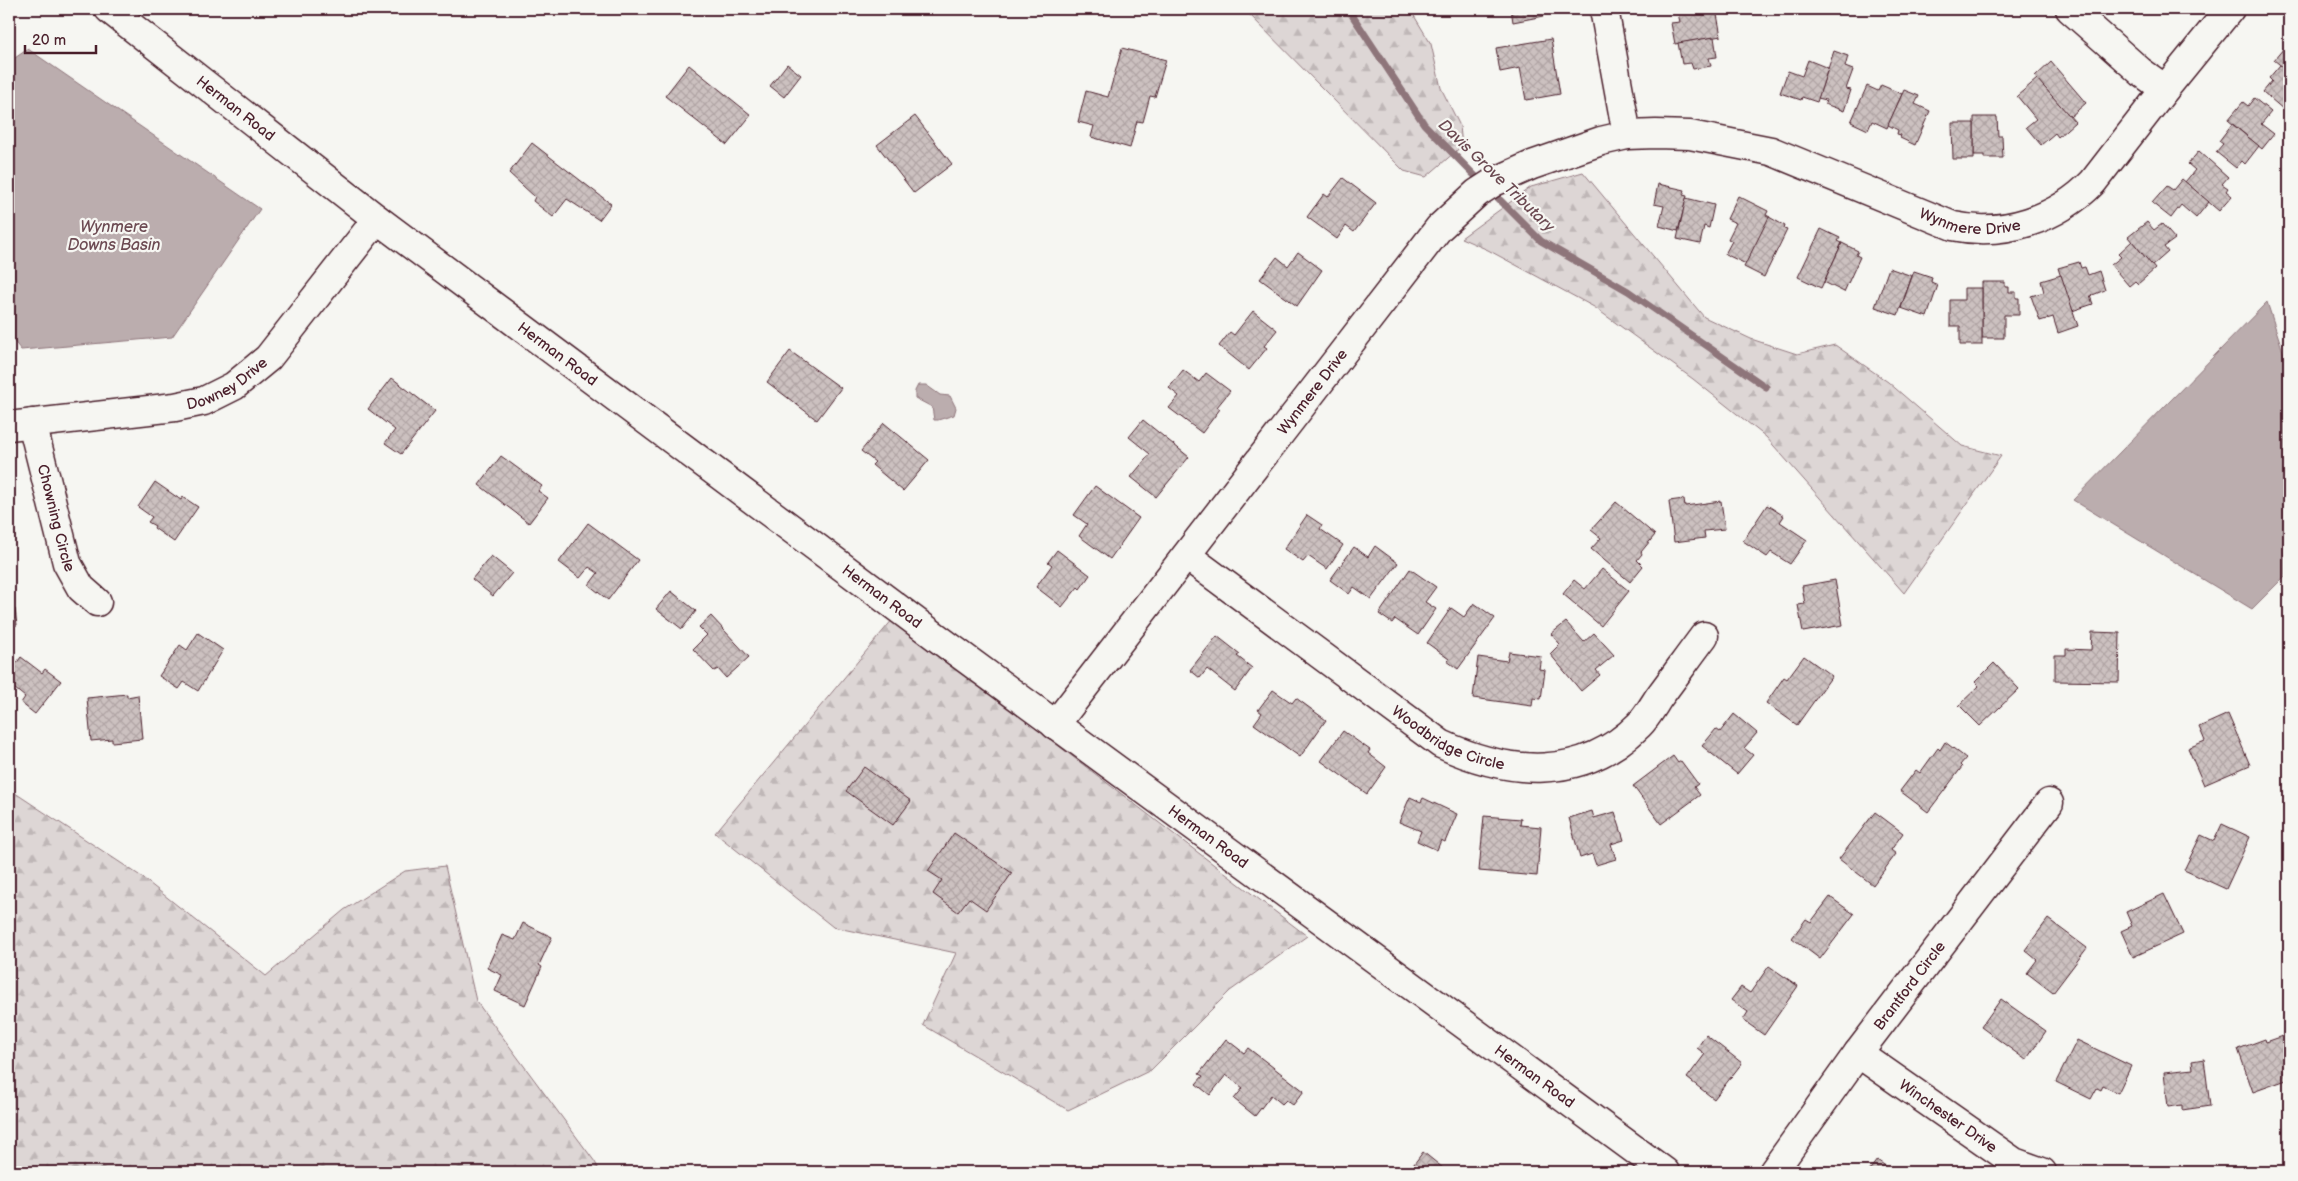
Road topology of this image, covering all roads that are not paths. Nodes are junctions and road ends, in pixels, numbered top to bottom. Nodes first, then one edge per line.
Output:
1 (109, 9) edge
2 (1604, 9) edge
3 (2070, 9) edge
4 (2230, 9) edge
5 (2165, 88) junction
6 (1627, 135) junction
7 (377, 219) junction
8 (21, 425) edge
9 (1186, 556) junction
10 (97, 602) dead end
11 (1704, 636) dead end
12 (1055, 725) junction
13 (2049, 803) dead end
14 (1858, 1053) junction
15 (1665, 1172) edge
16 (1773, 1172) edge
17 (2042, 1172) edge

1 - 7 street, Herman Road
2 - 6 street
3 - 5 street
4 - 5 street, Wynmere Drive
5 - 6 street, Wynmere Drive
6 - 9 street, Wynmere Drive
7 - 8 street, Downey Drive
7 - 12 street, Herman Road
8 - 10 street, Chowning Circle
9 - 11 street, Woodbridge Circle
9 - 12 street, Wynmere Drive
12 - 15 street, Herman Road
13 - 14 street, Brantford Circle
14 - 16 street, Brantford Circle
14 - 17 street, Winchester Drive

